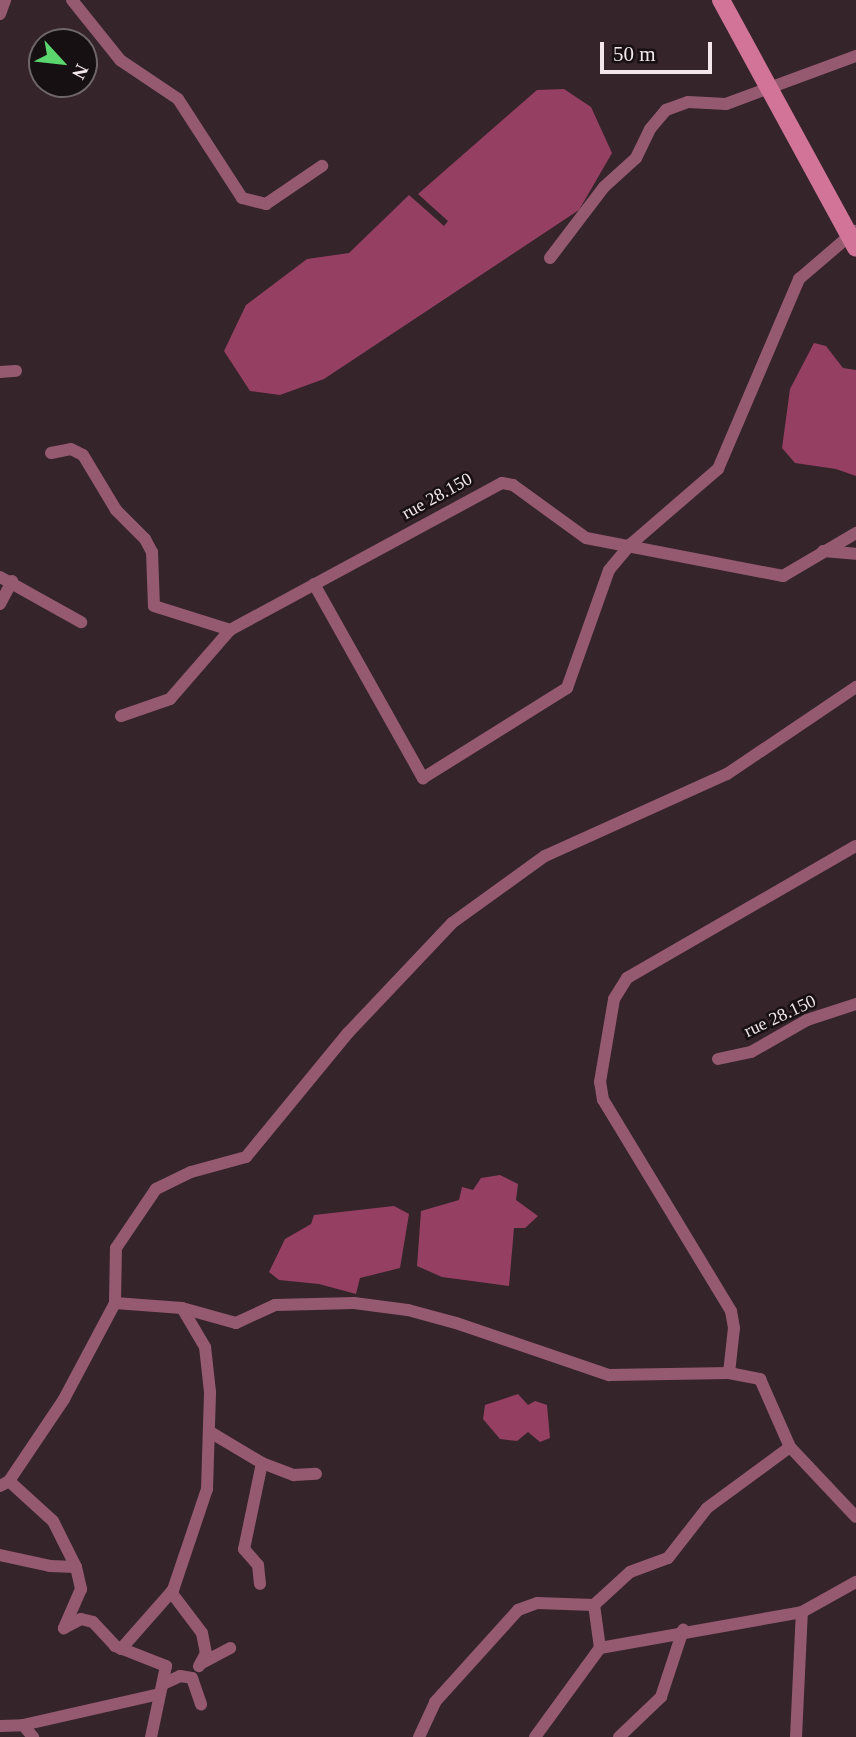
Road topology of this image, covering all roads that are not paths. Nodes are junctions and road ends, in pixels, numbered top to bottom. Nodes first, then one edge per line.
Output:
1 (5, 0) edge
2 (72, 0) edge
3 (721, 0) edge
4 (0, 14) edge
5 (856, 56) edge
6 (767, 86) junction
7 (322, 166) dead end
8 (853, 238) edge
9 (550, 258) dead end
10 (16, 371) dead end
11 (0, 372) edge
12 (51, 453) dead end
13 (856, 533) edge
14 (631, 544) junction
15 (823, 551) junction
16 (856, 554) edge
17 (6, 579) edge
18 (314, 583) junction
19 (0, 604) edge
20 (81, 622) dead end
21 (230, 630) junction
22 (856, 687) edge
23 (121, 716) dead end
24 (856, 846) edge
25 (856, 1004) edge
26 (718, 1059) dead end
27 (115, 1303) junction
28 (182, 1308) junction
29 (729, 1373) junction
30 (210, 1432) junction
31 (790, 1447) junction
32 (262, 1463) junction
33 (316, 1474) dead end
34 (4, 1483) edge
35 (856, 1517) edge
36 (0, 1555) edge
37 (76, 1567) junction
38 (856, 1582) edge
39 (260, 1584) dead end
40 (171, 1592) junction
41 (594, 1605) junction
42 (802, 1612) junction
43 (683, 1630) junction
44 (230, 1648) dead end
45 (600, 1648) junction
46 (121, 1649) junction
47 (199, 1665) junction
48 (192, 1678) junction
49 (162, 1689) junction
50 (201, 1704) dead end
51 (23, 1725) junction
52 (0, 1726) edge
53 (33, 1737) edge
54 (151, 1737) edge
55 (419, 1737) edge
56 (535, 1737) edge
57 (619, 1737) edge
58 (796, 1737) edge

1 - 4 street
2 - 7 street
3 - 6 street
5 - 6 street
6 - 8 street
6 - 9 street
8 - 14 street
10 - 11 street
12 - 21 street
13 - 15 street, rue 28.150
14 - 15 street, rue 28.150
14 - 18 street, rue 28.150
14 - 18 street
15 - 16 street
17 - 19 street
17 - 20 street
18 - 21 street, rue 28.150
21 - 23 street, rue 28.150
22 - 27 street
24 - 29 street
25 - 26 street, rue 28.150
27 - 28 street
27 - 34 street
28 - 29 street
28 - 30 street
29 - 31 street
30 - 32 street
30 - 40 street
31 - 35 street
31 - 41 street
32 - 33 street
32 - 39 street
34 - 37 street
36 - 37 street
37 - 46 street
38 - 42 street
40 - 46 street
40 - 47 street
41 - 45 street
41 - 55 street
42 - 43 street
42 - 58 street
43 - 45 street
43 - 57 street
44 - 47 street
45 - 56 street
46 - 49 street
47 - 48 street
48 - 49 street
48 - 50 street
49 - 51 street
49 - 54 street
51 - 52 street
51 - 53 street

